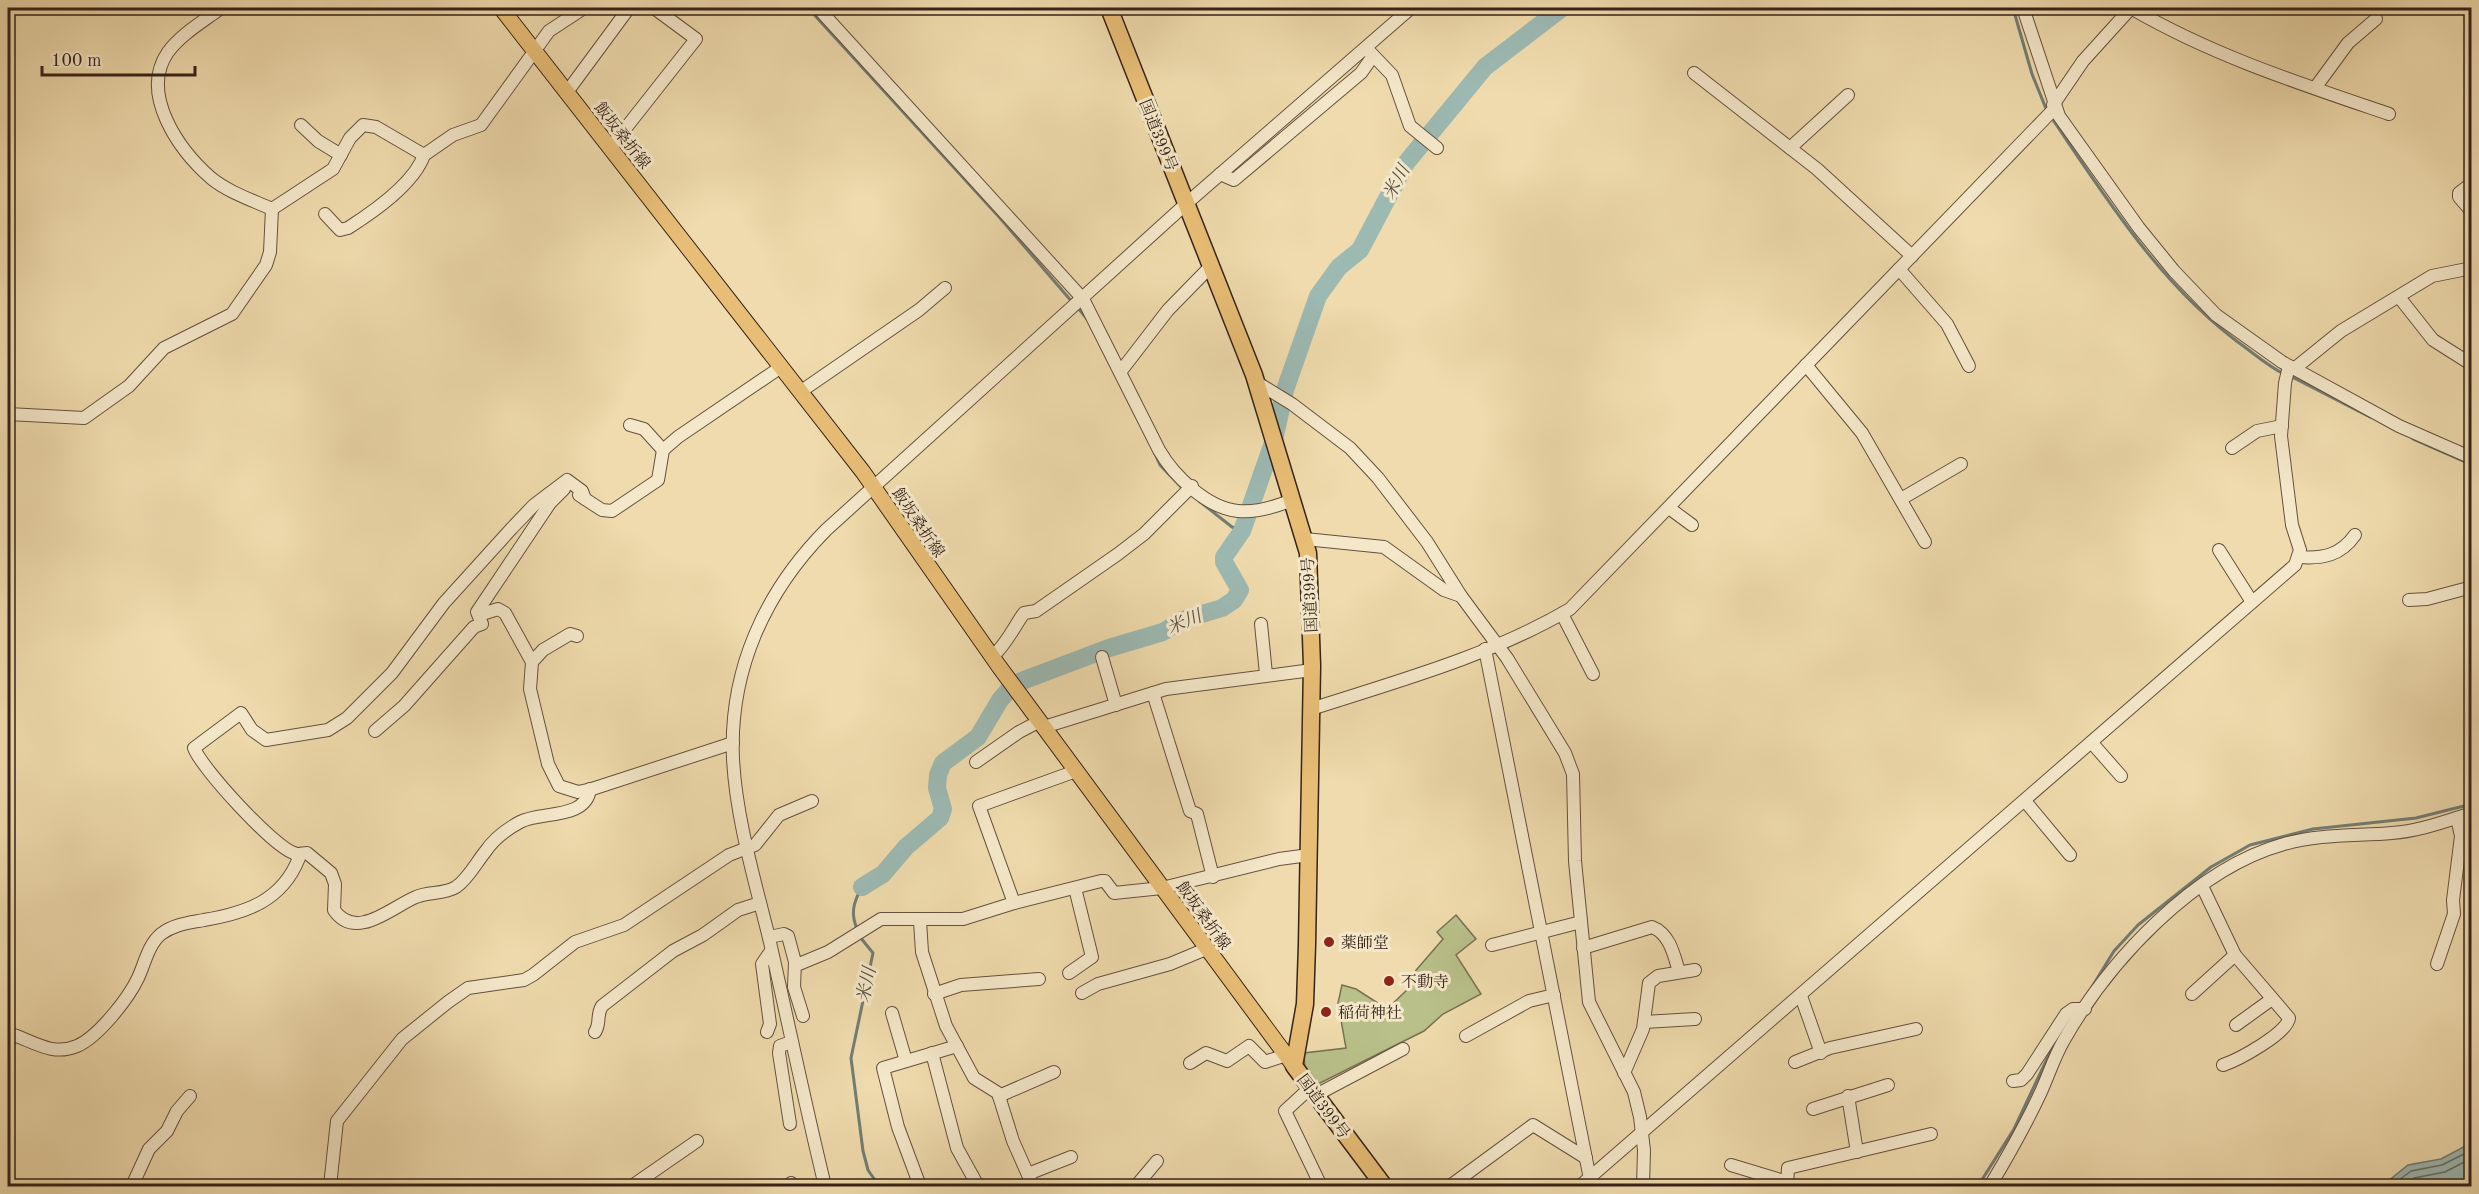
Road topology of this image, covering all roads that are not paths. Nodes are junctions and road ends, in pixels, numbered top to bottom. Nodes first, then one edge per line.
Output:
1 (221, 8) edge
2 (501, 8) edge
3 (584, 8) edge
4 (629, 8) edge
5 (654, 8) edge
6 (818, 8) edge
7 (1108, 8) edge
8 (1411, 8) edge
9 (2023, 8) edge
10 (2131, 8) edge
11 (2376, 19) dead end
12 (534, 50) junction
13 (1370, 52) junction
14 (1694, 73) dead end
15 (2314, 88) junction
16 (567, 92) junction
17 (1848, 94) dead end
18 (2051, 110) junction
19 (2389, 114) dead end
20 (301, 125) dead end
21 (1430, 142) dead end
22 (610, 148) junction
23 (1790, 148) junction
24 (341, 155) junction
25 (424, 155) junction
26 (2472, 183) edge
27 (1187, 203) junction
28 (272, 209) junction
29 (2472, 212) edge
30 (325, 214) dead end
31 (1912, 256) junction
32 (1212, 266) junction
33 (2472, 268) edge
34 (1899, 269) junction
35 (945, 288) dead end
36 (2399, 297) junction
37 (1082, 301) junction
38 (2470, 364) edge
39 (1806, 365) junction
40 (1969, 366) dead end
41 (781, 367) junction
42 (2290, 368) junction
43 (1121, 371) junction
44 (1256, 382) junction
45 (800, 392) junction
46 (8, 414) edge
47 (630, 425) dead end
48 (2282, 426) junction
49 (2232, 448) dead end
50 (663, 450) junction
51 (2472, 458) edge
52 (1961, 464) dead end
53 (875, 489) junction
54 (1188, 490) junction
55 (585, 499) junction
56 (1901, 500) junction
57 (1292, 501) junction
58 (1669, 508) junction
59 (1692, 525) dead end
60 (2355, 535) dead end
61 (1305, 539) junction
62 (1925, 542) dead end
63 (2219, 550) dead end
64 (2299, 557) junction
65 (2472, 587) edge
66 (1461, 596) junction
67 (2409, 600) dead end
68 (2252, 602) junction
69 (1562, 614) junction
70 (480, 615) junction
71 (1261, 624) dead end
72 (577, 636) dead end
73 (1498, 645) junction
74 (1485, 649) junction
75 (992, 657) junction
76 (1102, 657) dead end
77 (532, 662) junction
78 (1312, 670) junction
79 (1266, 674) junction
80 (1593, 674) dead end
81 (1153, 693) junction
82 (1116, 705) junction
83 (1311, 710) junction
84 (1042, 724) junction
85 (375, 731) dead end
86 (2092, 742) junction
87 (733, 743) junction
88 (976, 762) dead end
89 (1077, 771) junction
90 (2121, 776) dead end
91 (590, 789) junction
92 (812, 801) dead end
93 (2025, 801) junction
94 (2472, 813) edge
95 (2457, 818) junction
96 (747, 848) junction
97 (296, 855) junction
98 (1309, 855) junction
99 (2070, 855) dead end
100 (1213, 877) junction
101 (2202, 886) junction
102 (1076, 888) junction
103 (1162, 888) junction
104 (760, 903) junction
105 (1014, 903) junction
106 (920, 921) junction
107 (1581, 922) junction
108 (1542, 932) junction
109 (768, 938) junction
110 (1492, 945) dead end
111 (1583, 948) junction
112 (1206, 949) junction
113 (771, 951) junction
114 (2235, 955) junction
115 (795, 962) junction
116 (2437, 964) dead end
117 (1695, 970) dead end
118 (1679, 972) junction
119 (1069, 973) dead end
120 (1039, 979) dead end
121 (1082, 993) dead end
122 (934, 994) junction
123 (2192, 994) dead end
124 (1554, 995) junction
125 (1801, 996) junction
126 (2272, 999) junction
127 (2080, 1009) junction
128 (892, 1014) dead end
129 (803, 1016) dead end
130 (1695, 1018) dead end
131 (1644, 1022) junction
132 (2236, 1025) dead end
133 (1916, 1029) dead end
134 (595, 1032) dead end
135 (767, 1032) dead end
136 (8, 1033) edge
137 (1466, 1036) dead end
138 (791, 1042) junction
139 (957, 1046) junction
140 (1402, 1049) dead end
141 (932, 1053) junction
142 (1821, 1053) junction
143 (1290, 1060) junction
144 (906, 1061) junction
145 (1795, 1062) dead end
146 (1190, 1063) dead end
147 (2223, 1065) dead end
148 (1054, 1072) dead end
149 (1624, 1072) junction
150 (2013, 1081) dead end
151 (1888, 1085) dead end
152 (1313, 1091) junction
153 (190, 1096) dead end
154 (999, 1096) junction
155 (1848, 1096) junction
156 (1813, 1110) dead end
157 (790, 1124) dead end
158 (1642, 1134) junction
159 (1931, 1134) dead end
160 (697, 1141) dead end
161 (1857, 1152) junction
162 (1071, 1157) dead end
163 (1586, 1158) junction
164 (1156, 1161) dead end
165 (1731, 1164) dead end
166 (1028, 1174) junction
167 (1587, 1184) edge
168 (1787, 1184) edge
169 (823, 1185) edge
170 (132, 1186) edge
171 (330, 1186) edge
172 (632, 1186) edge
173 (920, 1186) edge
174 (978, 1186) edge
175 (1033, 1186) edge
176 (1136, 1186) edge
177 (1321, 1186) edge
178 (1384, 1186) edge
179 (1450, 1186) edge
180 (1643, 1186) edge
181 (1990, 1186) edge

1 - 28 street
2 - 12 main road, 飯坂桑折線
3 - 12 street
4 - 16 street
5 - 22 street
6 - 37 street
7 - 27 highway, 国道399号
8 - 13 street
9 - 18 street
10 - 15 street
10 - 18 street
11 - 15 street
12 - 16 main road, 飯坂桑折線
12 - 25 street
13 - 21 street
13 - 27 street
14 - 23 street
15 - 19 street
16 - 22 main road, 飯坂桑折線
17 - 23 street
18 - 31 street
18 - 42 street
20 - 24 street
22 - 41 main road, 飯坂桑折線
23 - 31 street
24 - 25 street
24 - 28 street
25 - 30 street
26 - 29 street
27 - 32 highway, 国道399号
27 - 37 street
28 - 46 street
31 - 34 street
32 - 43 street
32 - 44 highway, 国道399号
33 - 36 street
34 - 39 street
34 - 40 street
35 - 45 street
36 - 38 street
36 - 42 street
37 - 43 street
37 - 53 street
39 - 56 street
39 - 58 street
41 - 45 main road, 飯坂桑折線
41 - 50 street
42 - 48 street
42 - 51 street
43 - 54 street
44 - 57 highway, 国道399号
44 - 66 street
45 - 53 main road, 飯坂桑折線
47 - 50 street
48 - 49 street
48 - 64 street
50 - 55 street
52 - 56 street
53 - 75 main road, 飯坂桑折線
53 - 87 street
54 - 57 street
54 - 75 street
55 - 70 street
55 - 97 street
56 - 62 street
57 - 61 highway, 国道399号
58 - 59 street
58 - 69 street
60 - 64 street
61 - 66 street
61 - 78 highway, 国道399号
63 - 68 street
64 - 68 street
65 - 67 street
66 - 73 street
68 - 86 street
69 - 73 street
69 - 80 street
70 - 77 street
70 - 85 street
71 - 79 street
72 - 77 street
73 - 74 street
73 - 107 street
74 - 83 street
74 - 108 street
75 - 84 main road, 飯坂桑折線
76 - 82 street
77 - 91 street
78 - 79 street
78 - 83 highway, 国道399号
79 - 81 street
81 - 82 street
81 - 100 street
82 - 84 street
83 - 98 highway, 国道399号
84 - 88 street
84 - 89 main road, 飯坂桑折線
86 - 90 street
86 - 93 street
87 - 91 street
87 - 96 street
89 - 103 main road, 飯坂桑折線
89 - 105 street
91 - 97 street
92 - 96 street
93 - 99 street
93 - 125 street
94 - 95 street
95 - 101 street
95 - 116 street
96 - 104 street
96 - 171 street
97 - 136 street
98 - 100 street
98 - 143 highway, 国道399号
100 - 103 street
101 - 114 street
101 - 127 street
102 - 103 street
102 - 105 street
102 - 119 street
103 - 112 main road, 飯坂桑折線
104 - 109 street
104 - 134 street
105 - 106 street
106 - 115 street
106 - 122 street
107 - 108 street
107 - 111 street
108 - 110 street
108 - 124 street
109 - 113 street
109 - 115 street
111 - 118 street
111 - 149 street
112 - 121 street
112 - 143 main road, 飯坂桑折線
113 - 135 street
113 - 138 street
114 - 123 street
114 - 126 street
115 - 129 street
117 - 118 street
118 - 131 street
120 - 122 street
122 - 139 street
124 - 137 street
124 - 163 street
125 - 142 street
125 - 158 street
126 - 132 street
126 - 147 street
127 - 150 street
127 - 181 street
128 - 144 street
130 - 131 street
131 - 149 street
133 - 142 street
138 - 157 street
138 - 169 street
139 - 141 street
139 - 154 street
140 - 152 street
141 - 144 street
141 - 174 street
142 - 145 street
143 - 146 street
143 - 152 highway, 国道399号
144 - 173 street
148 - 154 street
149 - 158 street
151 - 155 street
152 - 177 street
152 - 178 highway, 国道399号
153 - 170 street
154 - 166 street
155 - 156 street
155 - 161 street
158 - 167 street
158 - 180 street
159 - 161 street
160 - 172 street
161 - 168 street
162 - 166 street
163 - 167 street
163 - 179 street
164 - 176 street
165 - 168 street
166 - 175 street

